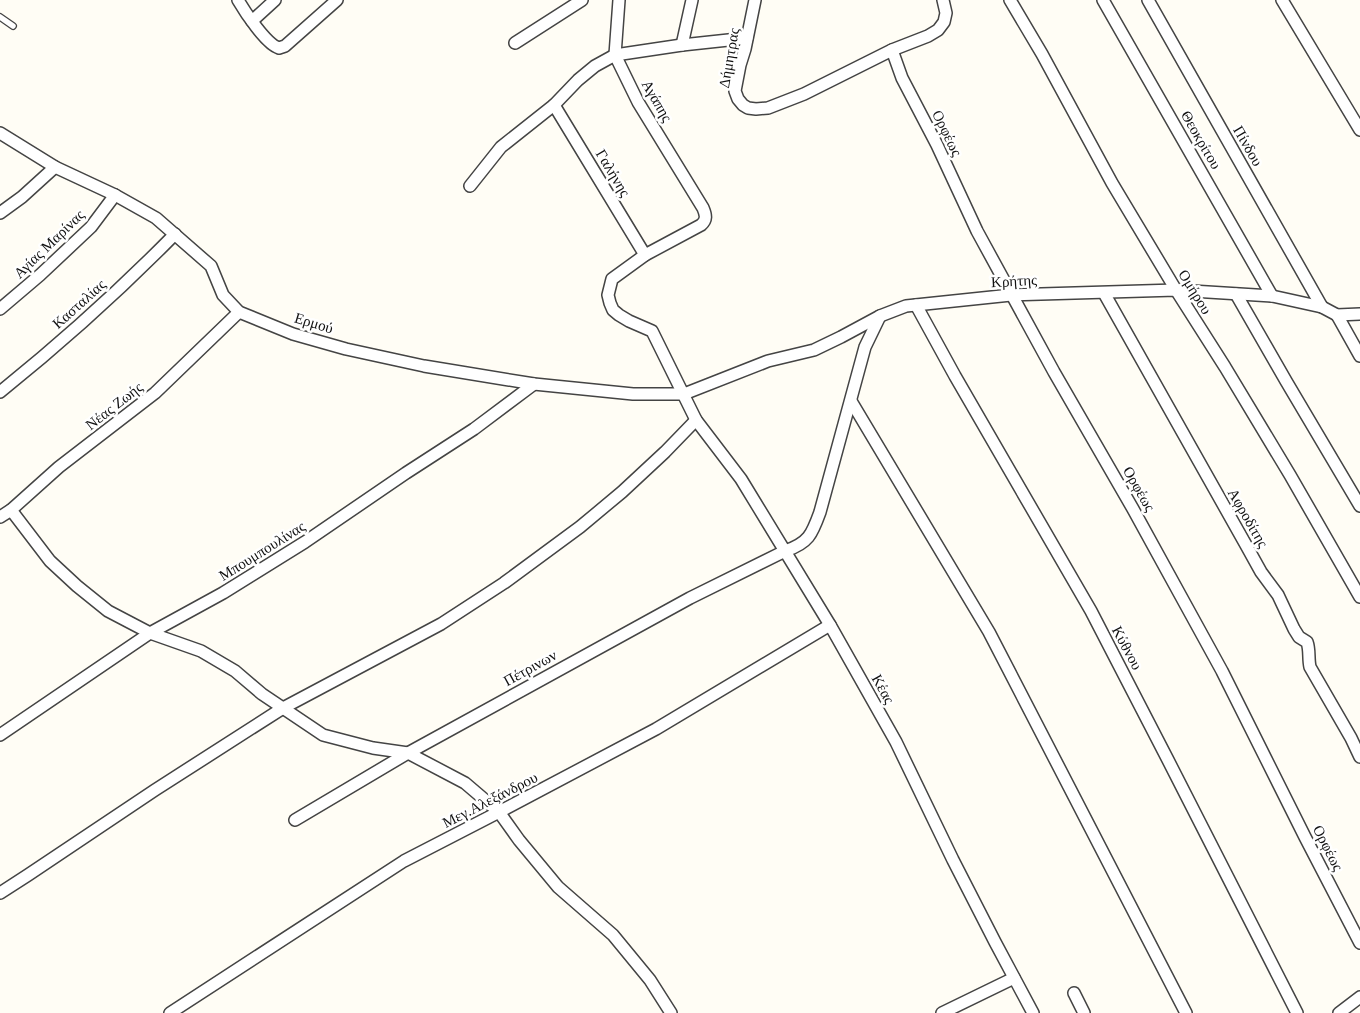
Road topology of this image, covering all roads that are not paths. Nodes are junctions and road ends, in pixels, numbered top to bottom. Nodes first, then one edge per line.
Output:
1 (238, 0) edge
2 (275, 0) edge
3 (337, 0) edge
4 (582, 0) edge
5 (619, 0) edge
6 (692, 0) edge
7 (755, 0) edge
8 (943, 0) edge
9 (1010, 0) edge
10 (1103, 0) edge
11 (1148, 0) edge
12 (1282, 0) edge
13 (0, 17) edge
14 (252, 22) junction
15 (13, 26) dead end
16 (747, 38) junction
17 (516, 43) dead end
18 (682, 45) junction
19 (892, 50) junction
20 (615, 55) junction
21 (554, 105) junction
22 (1360, 130) edge
23 (0, 133) edge
24 (55, 167) junction
25 (470, 186) dead end
26 (115, 195) junction
27 (0, 213) edge
28 (175, 234) junction
29 (646, 255) junction
30 (1176, 290) junction
31 (1104, 292) junction
32 (1236, 294) junction
33 (1011, 295) junction
34 (1272, 296) junction
35 (916, 305) junction
36 (1322, 307) junction
37 (0, 310) edge
38 (239, 312) junction
39 (1360, 314) edge
40 (1337, 315) junction
41 (880, 316) junction
42 (1360, 356) edge
43 (534, 384) junction
44 (0, 392) edge
45 (684, 394) junction
46 (851, 401) junction
47 (696, 420) junction
48 (1360, 506) edge
49 (11, 510) junction
50 (0, 516) edge
51 (785, 551) junction
52 (1360, 597) edge
53 (830, 625) junction
54 (150, 633) junction
55 (283, 708) junction
56 (0, 735) edge
57 (408, 753) junction
58 (1360, 757) edge
59 (500, 812) junction
60 (295, 820) dead end
61 (0, 893) edge
62 (1360, 943) edge
63 (1014, 978) junction
64 (1074, 994) dead end
65 (1360, 997) edge
66 (170, 1013) edge
67 (671, 1013) edge
68 (942, 1013) edge
69 (1033, 1013) edge
70 (1084, 1013) edge
71 (1186, 1013) edge
72 (1297, 1013) edge
73 (1339, 1013) edge

1 - 14 street
2 - 14 street
3 - 14 street
4 - 17 street
5 - 20 street
6 - 18 street
7 - 16 street, Δήμητρας
8 - 19 street
9 - 30 street, Ομήρου
10 - 34 street, Θεοκρίτου
11 - 36 street, Πίνδου
12 - 22 street
13 - 15 lane
16 - 18 street
16 - 19 street, Δήμητρας
18 - 20 street
19 - 33 street, Ορφέως
20 - 21 street
20 - 29 street, Αγάπης
21 - 25 street
21 - 29 street, Γαλήνης
23 - 24 street, Ερμού
24 - 26 street, Ερμού
24 - 27 street
26 - 28 street, Ερμού
26 - 37 street, Αγίας Μαρίνας
28 - 38 street, Ερμού
28 - 44 street, Κασταλίας
29 - 45 street, Κέας
30 - 31 street, Κρήτης
30 - 32 street, Κρήτης
30 - 52 street, Ομήρου
31 - 33 street, Κρήτης
31 - 58 street, Αφροδίτης
32 - 34 street, Κρήτης
32 - 48 street
33 - 35 street, Κρήτης
33 - 62 street, Ορφέως
34 - 36 street, Κρήτης
35 - 41 street, Κρήτης
35 - 72 street, Κύθνου
36 - 40 street, Κρήτης
38 - 43 street, Ερμού
38 - 49 street, Νέας Ζωής
39 - 40 street
40 - 42 street
41 - 45 street, Κρήτης
41 - 46 street, Πέτρινων
43 - 45 street, Ερμού
43 - 54 street, Μπουμπουλίνας
45 - 47 street, Κέας
46 - 51 street, Πέτρινων
46 - 71 street
47 - 51 street, Κέας
47 - 55 street
49 - 50 street, Νέας Ζωής
49 - 54 street
51 - 53 street, Κέας
51 - 57 street, Πέτρινων
53 - 59 street, Μεγ.Αλεξάνδρου
53 - 63 street, Κέας
54 - 55 street
54 - 56 street, Μπουμπουλίνας
55 - 57 street
55 - 61 street
57 - 59 street
57 - 60 street, Πέτρινων
59 - 66 street, Μεγ.Αλεξάνδρου
59 - 67 street
63 - 68 street
63 - 69 street, Κέας
64 - 70 street
65 - 73 street

